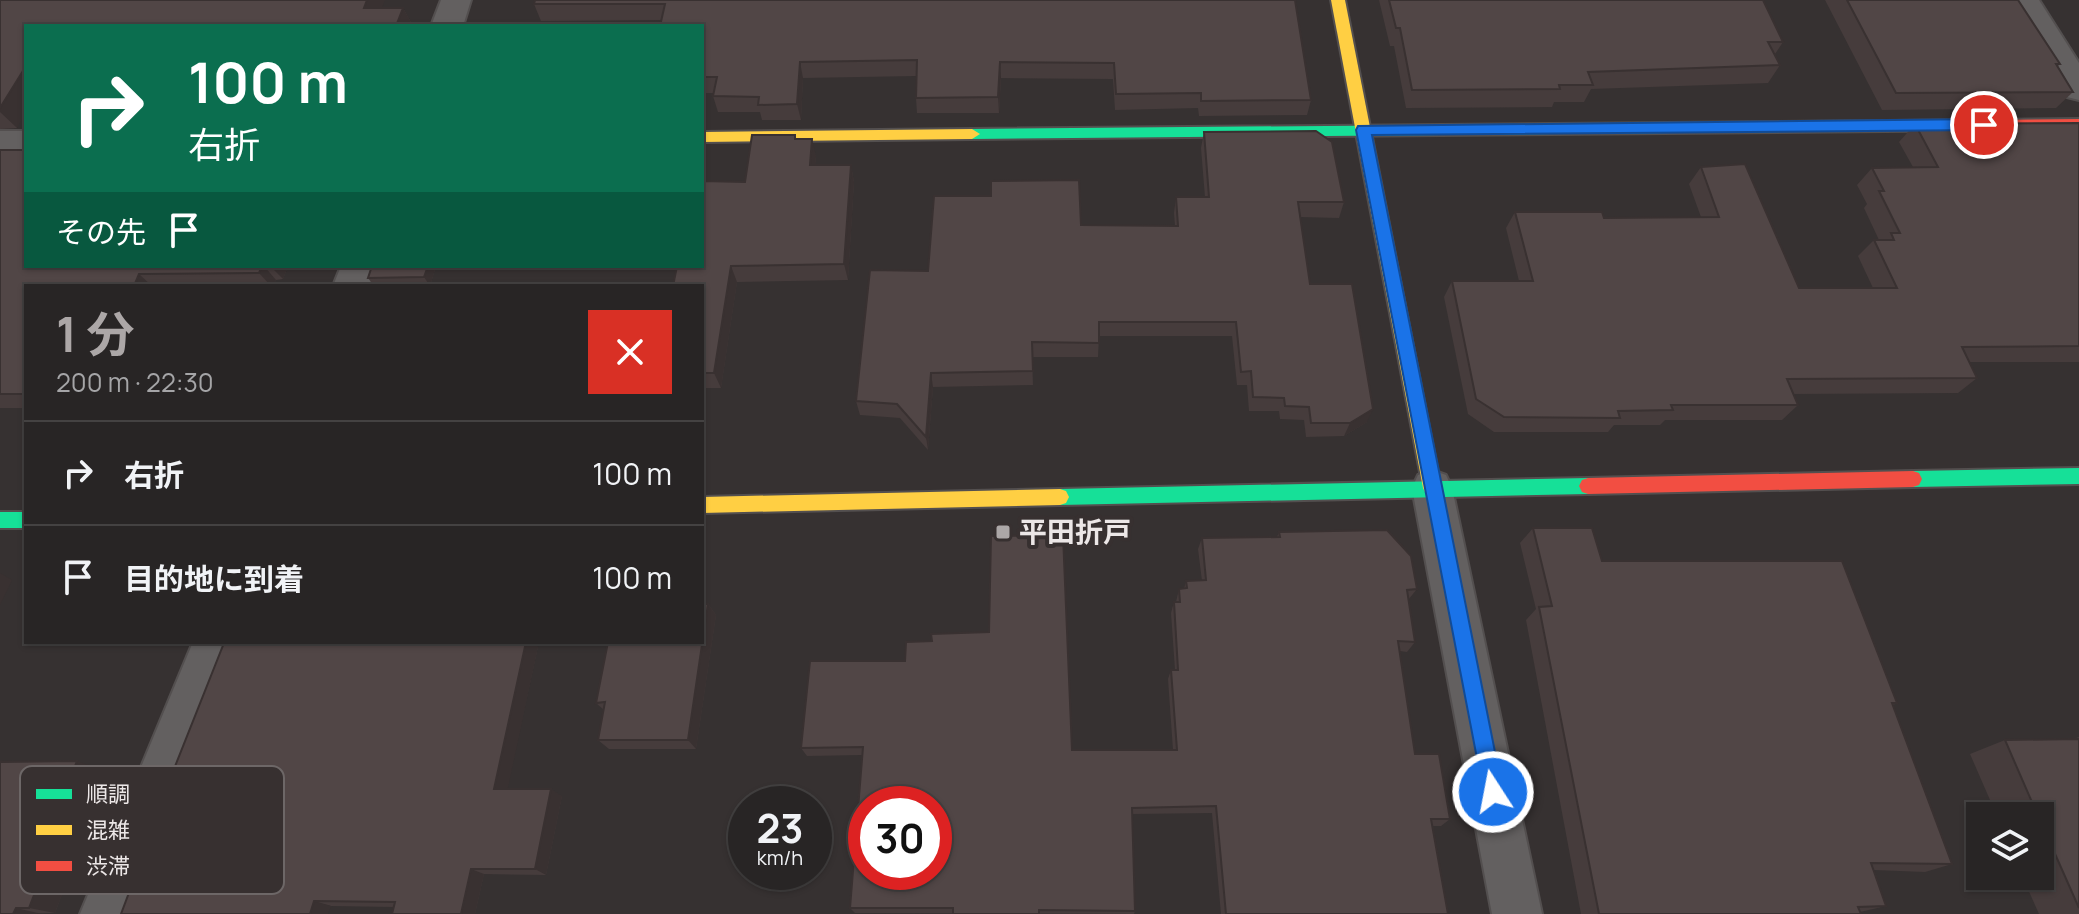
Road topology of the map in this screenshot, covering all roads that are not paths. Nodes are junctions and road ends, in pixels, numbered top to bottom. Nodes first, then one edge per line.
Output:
1 (456, 0) edge
2 (1338, 0) edge
3 (2023, 0) edge
4 (448, 24) edge
5 (2079, 89) edge
6 (2079, 124) edge
7 (1363, 130) junction
8 (704, 137) edge
9 (0, 143) edge
10 (24, 143) edge
11 (2079, 476) edge
12 (1432, 488) junction
13 (704, 505) edge
14 (0, 520) edge
15 (24, 520) edge
16 (214, 644) edge
17 (165, 766) edge
18 (113, 894) edge
19 (105, 914) edge
20 (1517, 914) edge

1 - 4 street
2 - 7 street
3 - 5 street
6 - 7 street
7 - 8 street
7 - 12 street
9 - 10 street
11 - 12 street
12 - 13 street
12 - 20 street
14 - 15 street
16 - 17 street
18 - 19 street

